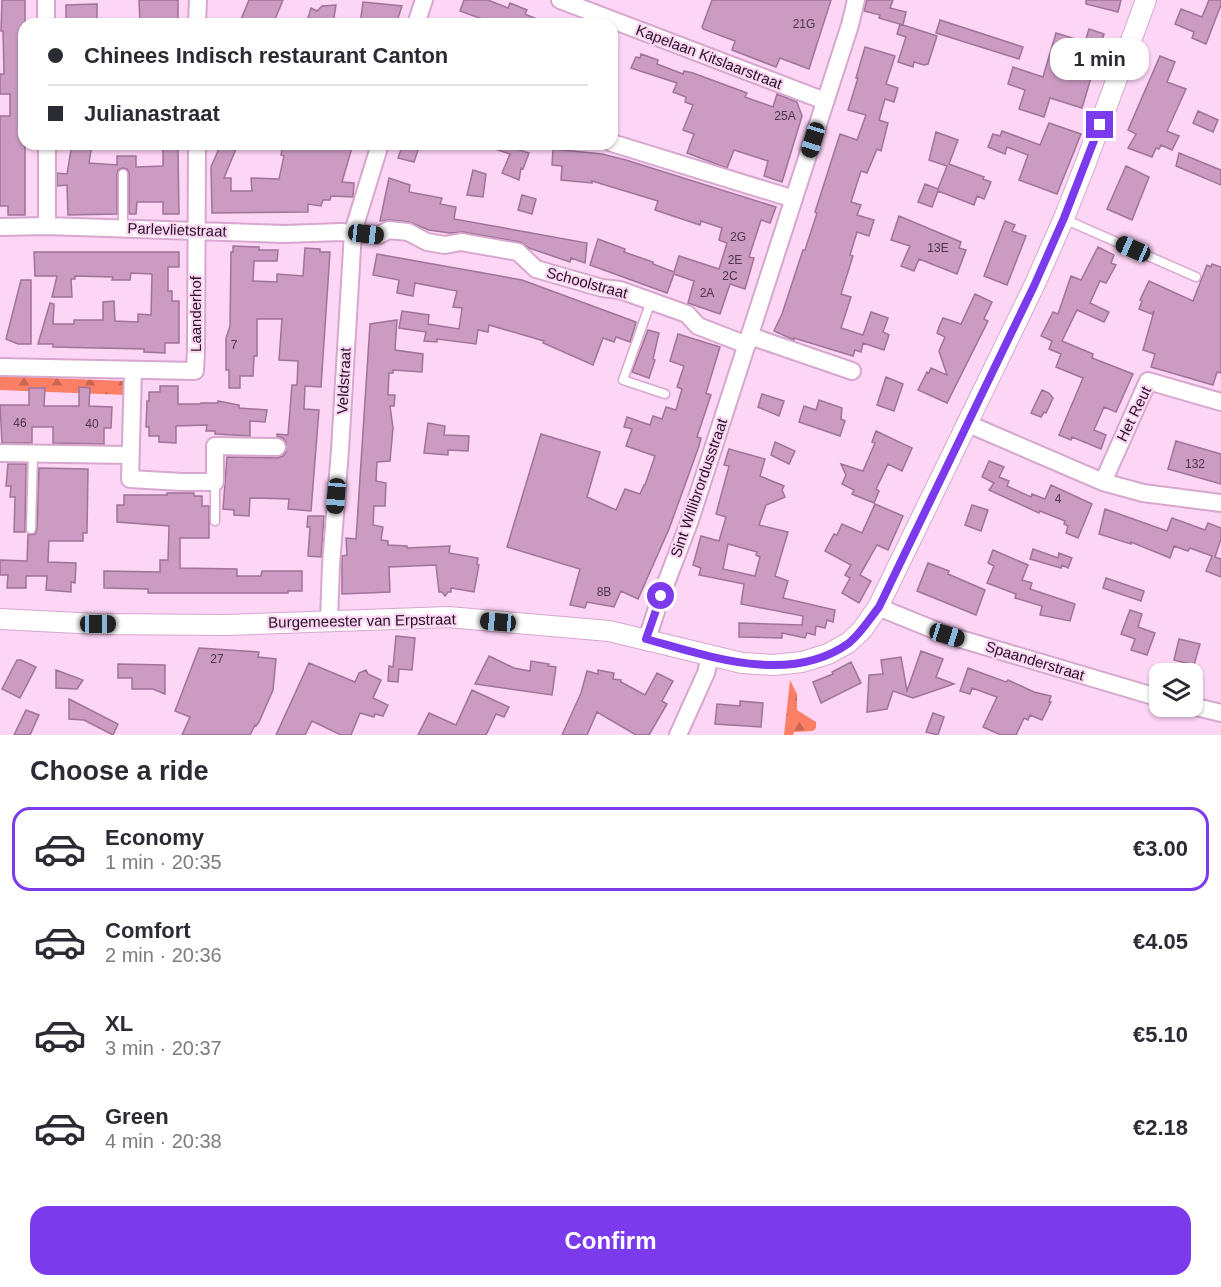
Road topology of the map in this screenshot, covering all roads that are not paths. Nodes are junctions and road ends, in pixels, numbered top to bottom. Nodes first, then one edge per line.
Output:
1 (46, 0) edge
2 (198, 0) edge
3 (424, 0) edge
4 (560, 0) edge
5 (856, 0) edge
6 (1146, 0) edge
7 (46, 18) edge
8 (197, 18) edge
9 (418, 18) edge
10 (607, 18) edge
11 (618, 22) edge
12 (825, 101) junction
13 (618, 145) edge
14 (47, 150) edge
15 (197, 150) edge
16 (378, 150) edge
17 (123, 174) dead end
18 (794, 199) junction
19 (1064, 218) junction
20 (47, 226) junction
21 (0, 227) edge
22 (123, 228) junction
23 (196, 230) junction
24 (353, 232) junction
25 (1196, 277) dead end
26 (651, 301) junction
27 (749, 340) junction
28 (0, 367) edge
29 (133, 370) junction
30 (852, 371) dead end
31 (664, 394) dead end
32 (1221, 402) edge
33 (966, 423) junction
34 (277, 447) dead end
35 (0, 453) edge
36 (33, 454) junction
37 (131, 462) junction
38 (215, 482) junction
39 (1103, 482) junction
40 (1221, 503) edge
41 (215, 521) dead end
42 (31, 529) dead end
43 (879, 607) junction
44 (0, 619) edge
45 (329, 621) junction
46 (646, 639) junction
47 (710, 656) junction
48 (1149, 695) edge
49 (1203, 709) edge
50 (1221, 713) edge
51 (678, 735) edge

1 - 7 street
2 - 8 street
3 - 9 street
4 - 10 street, Kapelaan Kitslaarstraat
5 - 12 street, Sint Willibrordusstraat
6 - 19 street, Burgemeester van Erpstraat
11 - 12 street, Kapelaan Kitslaarstraat
12 - 18 street, Sint Willibrordusstraat
13 - 18 street
14 - 20 street
15 - 23 street
16 - 24 street, Veldstraat
17 - 22 lane
18 - 27 street, Sint Willibrordusstraat
19 - 25 lane
19 - 33 street, Burgemeester van Erpstraat
20 - 21 street, Parlevlietstraat
20 - 22 street, Parlevlietstraat
22 - 23 street, Parlevlietstraat
23 - 24 street, Parlevlietstraat
23 - 29 street, Laanderhof
24 - 26 street, Schoolstraat
24 - 45 street, Veldstraat
26 - 27 street, Schoolstraat
26 - 31 lane
27 - 30 street
27 - 46 street, Sint Willibrordusstraat
28 - 29 street, Laanderhof
29 - 37 street
32 - 39 street, Het Reut
33 - 39 street
33 - 43 street, Burgemeester van Erpstraat
34 - 38 street
35 - 36 street
36 - 37 street
36 - 42 lane
37 - 38 street
38 - 41 lane
39 - 40 street
43 - 47 street, Burgemeester van Erpstraat
43 - 48 street, Spaanderstraat
44 - 45 street, Burgemeester van Erpstraat
45 - 46 street, Burgemeester van Erpstraat
46 - 47 street, Burgemeester van Erpstraat
47 - 51 street
49 - 50 street

